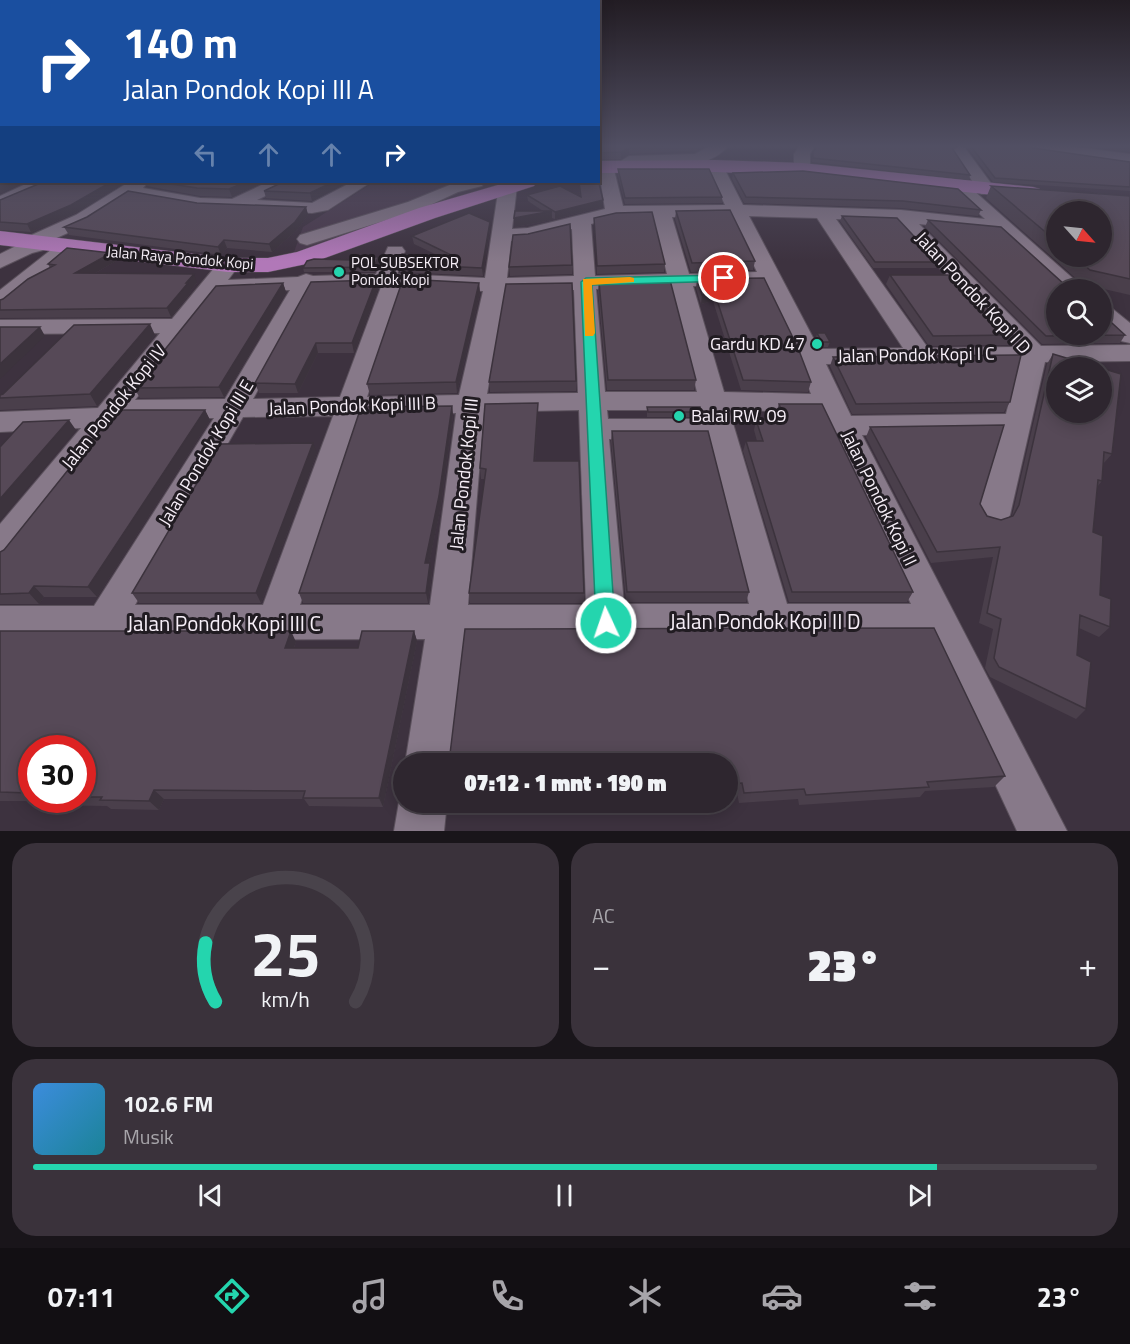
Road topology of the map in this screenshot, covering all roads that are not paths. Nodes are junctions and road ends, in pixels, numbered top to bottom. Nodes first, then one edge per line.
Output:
1 (38, 184) edge
2 (274, 184) edge
3 (360, 184) edge
4 (517, 184) edge
5 (607, 184) edge
6 (724, 184) edge
7 (932, 184) edge
8 (983, 184) edge
9 (445, 185) edge
10 (134, 186) edge
11 (987, 190) junction
12 (967, 194) edge
13 (1057, 194) edge
14 (234, 195) junction
15 (0, 203) edge
16 (420, 209) junction
17 (738, 210) junction
18 (661, 211) junction
19 (615, 212) junction
20 (822, 212) junction
21 (901, 216) junction
22 (581, 219) junction
23 (1002, 227) junction
24 (502, 236) junction
25 (0, 238) edge
26 (307, 239) dead end
27 (43, 245) junction
28 (394, 251) dead end
29 (910, 259) edge
30 (0, 262) edge
31 (939, 267) junction
32 (219, 276) junction
33 (769, 278) junction
34 (679, 279) junction
35 (1063, 279) edge
36 (389, 280) junction
37 (306, 281) junction
38 (586, 282) junction
39 (495, 285) junction
40 (2, 289) edge
41 (1112, 320) edge
42 (73, 326) junction
43 (180, 326) junction
44 (0, 327) edge
45 (1130, 336) edge
46 (48, 350) edge
47 (1130, 353) edge
48 (920, 354) junction
49 (1034, 354) junction
50 (810, 357) junction
51 (471, 403) junction
52 (351, 405) junction
53 (233, 410) junction
54 (108, 413) junction
55 (593, 414) junction
56 (716, 414) junction
57 (836, 414) junction
58 (0, 422) edge
59 (1018, 423) junction
60 (993, 515) edge
61 (0, 549) edge
62 (939, 621) junction
63 (773, 622) junction
64 (0, 623) edge
65 (606, 623) junction
66 (104, 624) junction
67 (274, 624) junction
68 (447, 624) junction
69 (429, 753) edge
70 (421, 813) edge
71 (419, 831) edge
72 (1042, 831) edge

1 - 15 street
2 - 14 street
3 - 14 street
4 - 16 main road, Jalan Raya Pondok Kopi
4 - 24 street, Jalan Pondok Kopi III
5 - 19 street
6 - 17 street, Jalan Pondok Kopi II
7 - 11 main road
8 - 11 street
9 - 16 street
10 - 14 street
10 - 27 street
11 - 13 main road
12 - 23 street
16 - 26 street
16 - 32 main road, Jalan Raya Pondok Kopi
17 - 18 street
17 - 20 street
17 - 33 street, Jalan Pondok Kopi II
18 - 19 street
18 - 34 street
19 - 22 street
20 - 21 street
20 - 48 street
21 - 23 street
21 - 31 street, Jalan Pondok Kopi I D
22 - 24 street
22 - 38 street
23 - 35 street
24 - 39 street, Jalan Pondok Kopi III
25 - 27 main road, Jalan Raya Pondok Kopi
27 - 30 street
27 - 32 main road, Jalan Raya Pondok Kopi
27 - 40 street
28 - 36 street
29 - 31 street
31 - 49 street, Jalan Pondok Kopi I D
32 - 37 street
32 - 43 street, Jalan Pondok Kopi IV
33 - 34 street
33 - 50 street, Jalan Pondok Kopi II
34 - 38 street
34 - 56 street
36 - 37 street
36 - 39 street
36 - 52 street
37 - 53 street, Jalan Pondok Kopi III E
38 - 39 street
38 - 55 street
39 - 51 street, Jalan Pondok Kopi III
41 - 45 street
42 - 43 street
42 - 44 street
42 - 46 street
43 - 54 street, Jalan Pondok Kopi IV
47 - 49 street, Jalan Pondok Kopi I C
48 - 49 street, Jalan Pondok Kopi I C
48 - 50 street, Jalan Pondok Kopi I C
49 - 59 street, Jalan Pondok Kopi I D
50 - 57 street, Jalan Pondok Kopi II
51 - 52 street, Jalan Pondok Kopi III B
51 - 55 street, Jalan Pondok Kopi III B
51 - 68 street, Jalan Pondok Kopi III
52 - 53 street, Jalan Pondok Kopi III B
52 - 67 street
53 - 54 street, Jalan Pondok Kopi III B
53 - 66 street, Jalan Pondok Kopi III E
54 - 58 street, Jalan Pondok Kopi III B
54 - 61 street, Jalan Pondok Kopi IV
55 - 56 street, Jalan Pondok Kopi III B
55 - 65 street
56 - 57 street, Jalan Pondok Kopi III B
56 - 63 street
57 - 59 street, Jalan Pondok Kopi III B
57 - 62 street, Jalan Pondok Kopi II
59 - 60 street, Jalan Pondok Kopi I D
62 - 63 street, Jalan Pondok Kopi II D
62 - 72 street, Jalan Pondok Kopi II
63 - 65 street, Jalan Pondok Kopi II D
64 - 66 street, Jalan Pondok Kopi III C
65 - 68 street, Jalan Pondok Kopi II D
66 - 67 street, Jalan Pondok Kopi III C
67 - 68 street, Jalan Pondok Kopi III C
68 - 69 street, Jalan Pondok Kopi III
70 - 71 street

